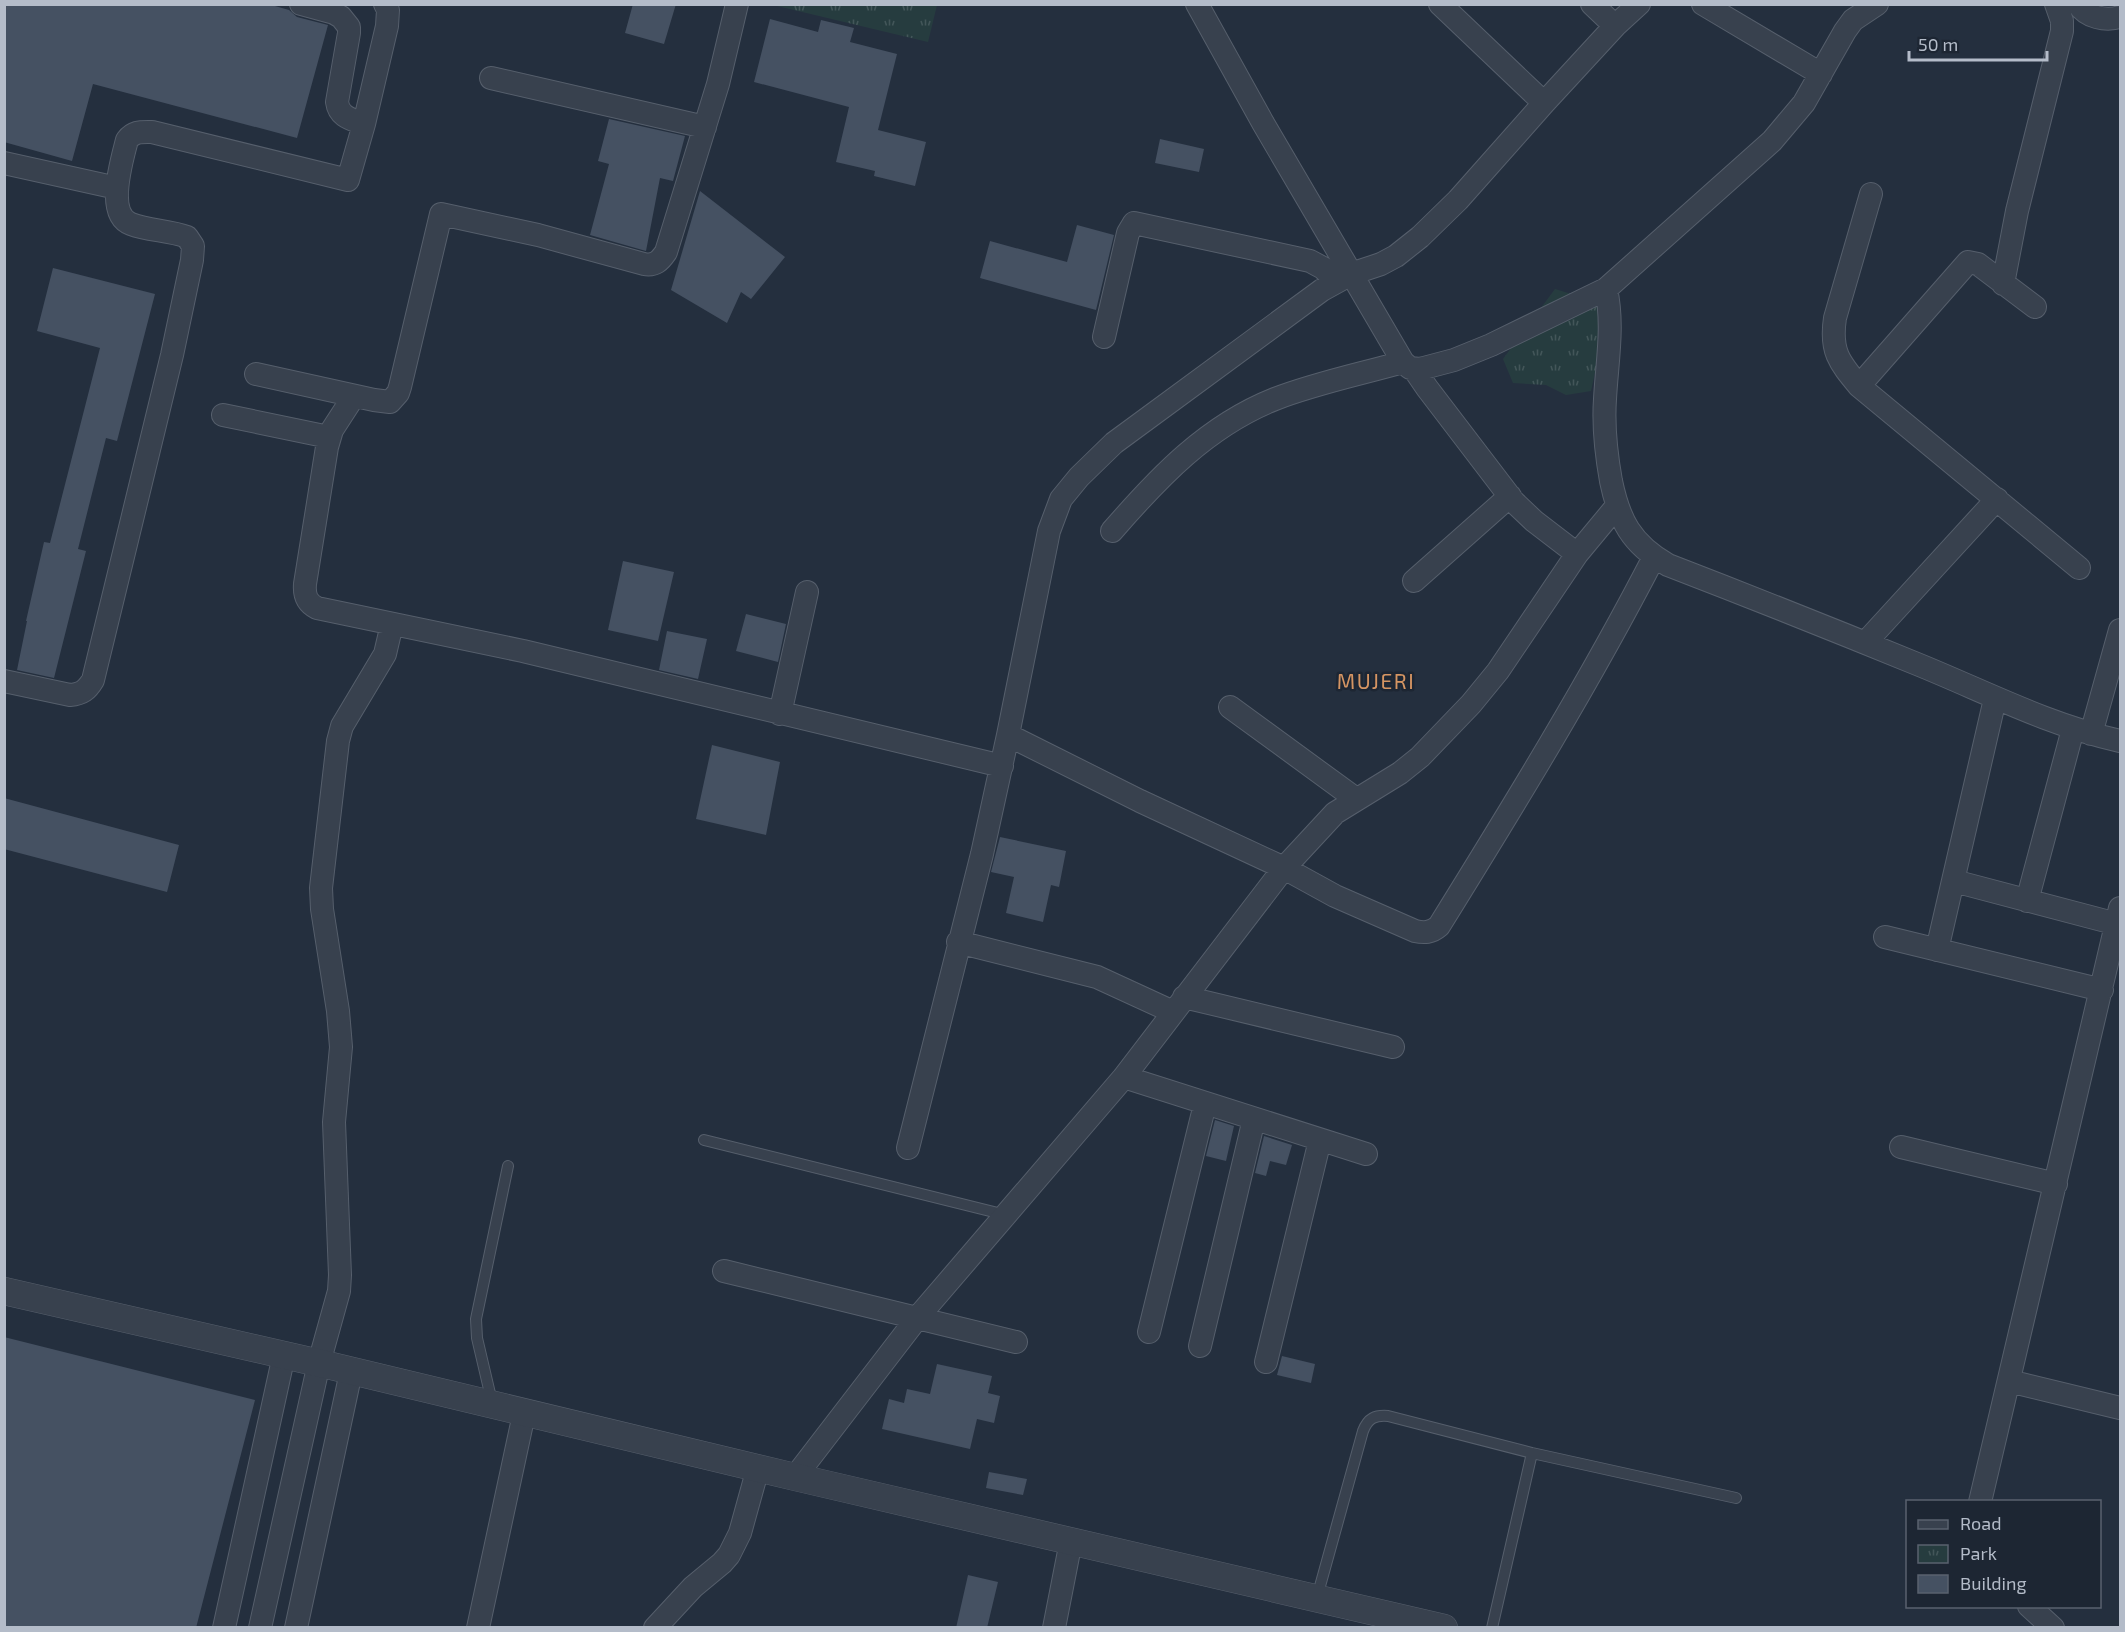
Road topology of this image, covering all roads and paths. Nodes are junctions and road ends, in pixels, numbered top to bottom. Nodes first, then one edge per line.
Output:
1 (301, 4) edge
2 (385, 4) edge
3 (737, 4) edge
4 (1197, 4) edge
5 (1440, 4) edge
6 (1592, 4) edge
7 (1639, 4) edge
8 (1703, 4) edge
9 (1877, 4) edge
10 (2056, 4) edge
11 (2078, 4) edge
12 (2121, 17) edge
13 (1615, 26) junction
14 (1821, 74) junction
15 (491, 78) dead end
16 (1544, 103) junction
17 (364, 124) junction
18 (705, 127) junction
19 (4, 163) edge
20 (117, 188) junction
21 (1871, 194) dead end
22 (1343, 277) junction
23 (2002, 284) junction
24 (1606, 289) junction
25 (2034, 307) dead end
26 (1104, 337) dead end
27 (1409, 365) junction
28 (256, 374) dead end
29 (1859, 386) junction
30 (354, 396) junction
31 (223, 416) dead end
32 (329, 437) junction
33 (1510, 496) junction
34 (1996, 499) junction
35 (1616, 507) junction
36 (1112, 531) dead end
37 (1577, 554) junction
38 (1654, 557) junction
39 (2079, 568) dead end
40 (1414, 581) dead end
41 (807, 592) dead end
42 (392, 624) junction
43 (2121, 630) edge
44 (1865, 643) junction
45 (4, 681) edge
46 (1995, 699) junction
47 (1230, 707) dead end
48 (780, 714) junction
49 (2082, 732) junction
50 (1008, 735) junction
51 (2121, 741) edge
52 (1002, 766) junction
53 (1356, 799) junction
54 (1284, 868) junction
55 (1954, 881) junction
56 (2026, 901) junction
57 (2119, 916) edge
58 (1885, 937) dead end
59 (958, 942) junction
60 (1937, 950) junction
61 (2109, 986) edge
62 (1178, 1005) junction
63 (1393, 1047) dead end
64 (1124, 1077) junction
65 (1205, 1104) junction
66 (1254, 1119) junction
67 (704, 1140) dead end
68 (1320, 1140) junction
69 (1901, 1147) dead end
70 (908, 1148) dead end
71 (1366, 1154) dead end
72 (508, 1166) dead end
73 (2056, 1184) junction
74 (1005, 1215) junction
75 (724, 1271) dead end
76 (4, 1291) edge
77 (918, 1317) junction
78 (1149, 1332) dead end
79 (1016, 1342) dead end
80 (1200, 1346) dead end
81 (284, 1355) junction
82 (1266, 1362) dead end
83 (318, 1363) junction
84 (351, 1372) junction
85 (2009, 1381) junction
86 (493, 1406) junction
87 (2121, 1408) edge
88 (524, 1414) junction
89 (1532, 1453) junction
90 (758, 1468) junction
91 (795, 1477) junction
92 (1736, 1498) dead end
93 (1980, 1500) edge
94 (1071, 1541) junction
95 (1317, 1598) junction
96 (2031, 1608) edge
97 (224, 1628) edge
98 (260, 1628) edge
99 (296, 1628) edge
100 (478, 1628) edge
101 (655, 1628) edge
102 (1054, 1628) edge
103 (1444, 1628) edge
104 (1492, 1628) edge
105 (2053, 1628) edge

1 - 17 street
2 - 17 street
3 - 18 street
4 - 22 street
5 - 16 street
6 - 13 street
7 - 13 street
8 - 14 street
9 - 14 street
10 - 23 street
11 - 12 street
13 - 16 street
14 - 24 street
15 - 18 street
16 - 22 street
17 - 20 street
18 - 30 street
19 - 20 street
20 - 45 street
21 - 29 street
22 - 26 street
22 - 27 street
22 - 50 street
23 - 25 street
23 - 29 street
24 - 27 street
24 - 35 street
27 - 33 street
27 - 36 street
28 - 30 street
29 - 34 street
30 - 32 street
31 - 32 street
32 - 42 street
33 - 37 street
33 - 40 street
34 - 39 street
34 - 44 street
35 - 37 street
35 - 38 street
37 - 53 street
38 - 44 street
38 - 54 street
41 - 48 street
42 - 48 street
42 - 83 street
43 - 49 street
44 - 46 street
46 - 49 street
46 - 55 street
47 - 53 street
48 - 52 street
49 - 51 street
49 - 56 street
50 - 52 street
50 - 54 street
52 - 59 street
53 - 54 street
54 - 62 street
55 - 56 street
55 - 60 street
56 - 57 street
57 - 61 street
58 - 60 street
59 - 62 street
59 - 70 street
60 - 61 street
61 - 73 street
62 - 63 street
62 - 64 street
64 - 65 street
64 - 74 street
65 - 66 street
65 - 78 street
66 - 68 street
66 - 80 street
67 - 74 lane
68 - 71 street
68 - 82 street
69 - 73 street
72 - 86 lane
73 - 85 street
74 - 77 street
75 - 77 street
76 - 81 street
77 - 79 street
77 - 91 street
81 - 83 street
81 - 97 street
83 - 84 street
83 - 98 street
84 - 86 street
84 - 99 street
85 - 87 street
85 - 93 street
86 - 88 street
88 - 90 street
88 - 100 street
89 - 92 lane
89 - 95 lane
89 - 104 lane
90 - 91 street
90 - 101 street
91 - 94 street
94 - 95 street
94 - 102 street
95 - 103 street
96 - 105 street

